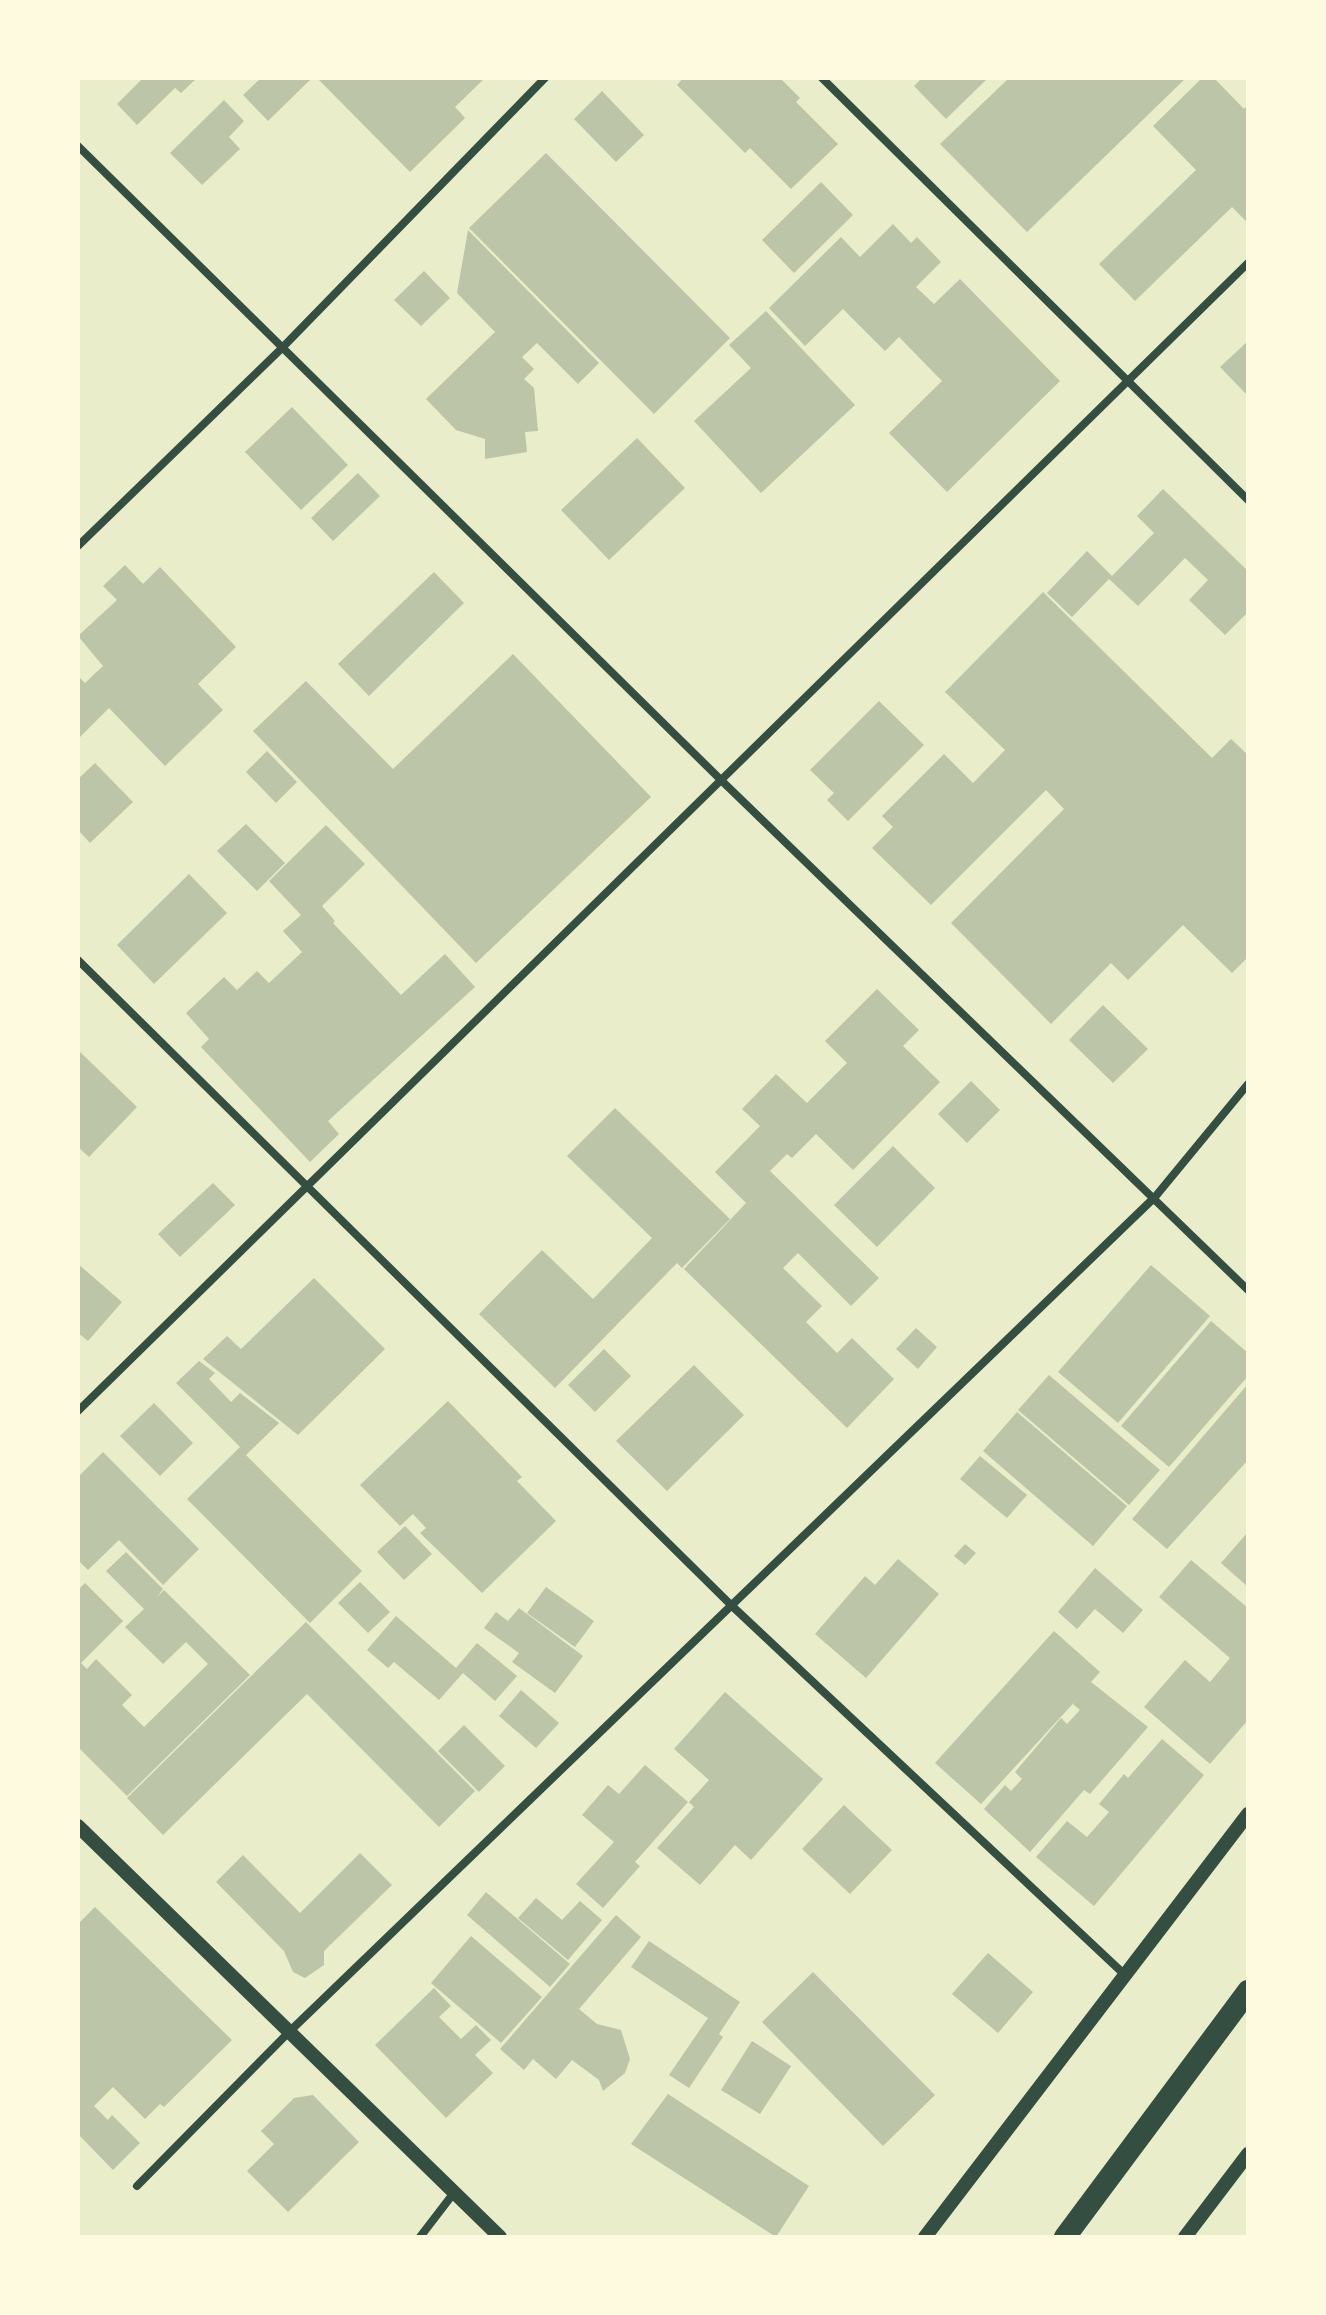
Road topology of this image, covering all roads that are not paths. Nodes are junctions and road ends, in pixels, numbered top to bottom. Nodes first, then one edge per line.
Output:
1 (545, 78) edge
2 (822, 78) edge
3 (78, 146) edge
4 (1248, 263) edge
5 (281, 349) junction
6 (1127, 381) junction
7 (1248, 500) edge
8 (78, 546) edge
9 (723, 782) junction
10 (78, 960) edge
11 (1248, 1084) edge
12 (307, 1186) junction
13 (1155, 1197) junction
14 (1248, 1290) edge
15 (78, 1411) edge
16 (731, 1605) junction
17 (1248, 1814) edge
18 (78, 1826) edge
19 (1125, 1975) junction
20 (1248, 1991) edge
21 (288, 2033) junction
22 (1248, 2154) edge
23 (137, 2186) dead end
24 (453, 2194) junction
25 (420, 2237) edge
26 (500, 2237) edge
27 (925, 2237) edge
28 (1065, 2237) edge
29 (1185, 2237) edge

1 - 5 street
2 - 6 street
3 - 5 street
4 - 6 street
5 - 8 street
5 - 9 street
6 - 7 street
6 - 9 street
9 - 12 street
9 - 13 street
10 - 12 street
11 - 13 street
12 - 15 street
12 - 16 street
13 - 14 street
13 - 16 street
16 - 19 street
16 - 21 street
17 - 19 street
18 - 21 street
19 - 27 street
20 - 28 highway
21 - 23 street
21 - 24 street
22 - 29 street
24 - 25 street
24 - 26 street

